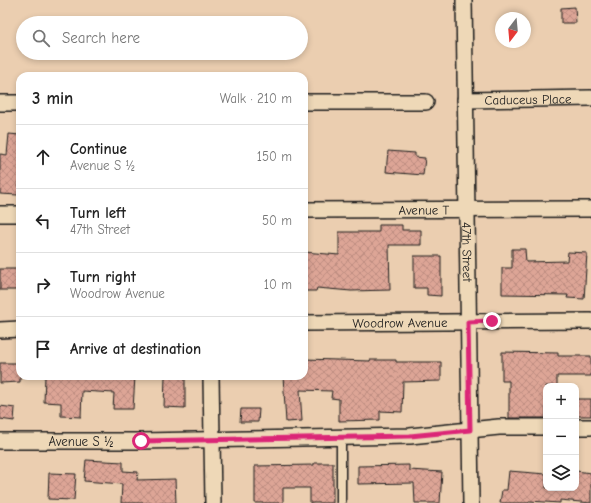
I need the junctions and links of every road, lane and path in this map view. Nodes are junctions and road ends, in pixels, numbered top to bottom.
1 (464, 0) edge
2 (591, 98) edge
3 (465, 100) junction
4 (308, 102) edge
5 (426, 102) dead end
6 (0, 103) edge
7 (16, 103) edge
8 (466, 209) junction
9 (591, 209) edge
10 (308, 210) edge
11 (0, 214) edge
12 (16, 214) edge
13 (591, 321) edge
14 (468, 322) junction
15 (308, 323) edge
16 (16, 329) edge
17 (0, 330) edge
18 (211, 380) edge
19 (543, 427) edge
20 (579, 427) edge
21 (591, 427) edge
22 (470, 430) junction
23 (341, 438) junction
24 (212, 440) junction
25 (0, 441) edge
26 (213, 503) edge
27 (341, 503) edge
28 (471, 503) edge

1 - 3 street, 47th Street
2 - 3 street, Caduceus Place
3 - 8 street, 47th Street
4 - 5 street
6 - 7 street
8 - 9 street, Avenue T
8 - 10 street, Avenue T
8 - 14 street, 47th Street
11 - 12 street
13 - 14 street, Woodrow Avenue
14 - 15 street, Woodrow Avenue
14 - 22 street, 47th Street
16 - 17 street
18 - 24 street
19 - 22 street, Avenue S ½
20 - 21 street
22 - 23 street, Avenue S ½
22 - 28 street, 47th Street
23 - 24 street, Avenue S ½
23 - 27 lane
24 - 25 street, Avenue S ½
24 - 26 street

